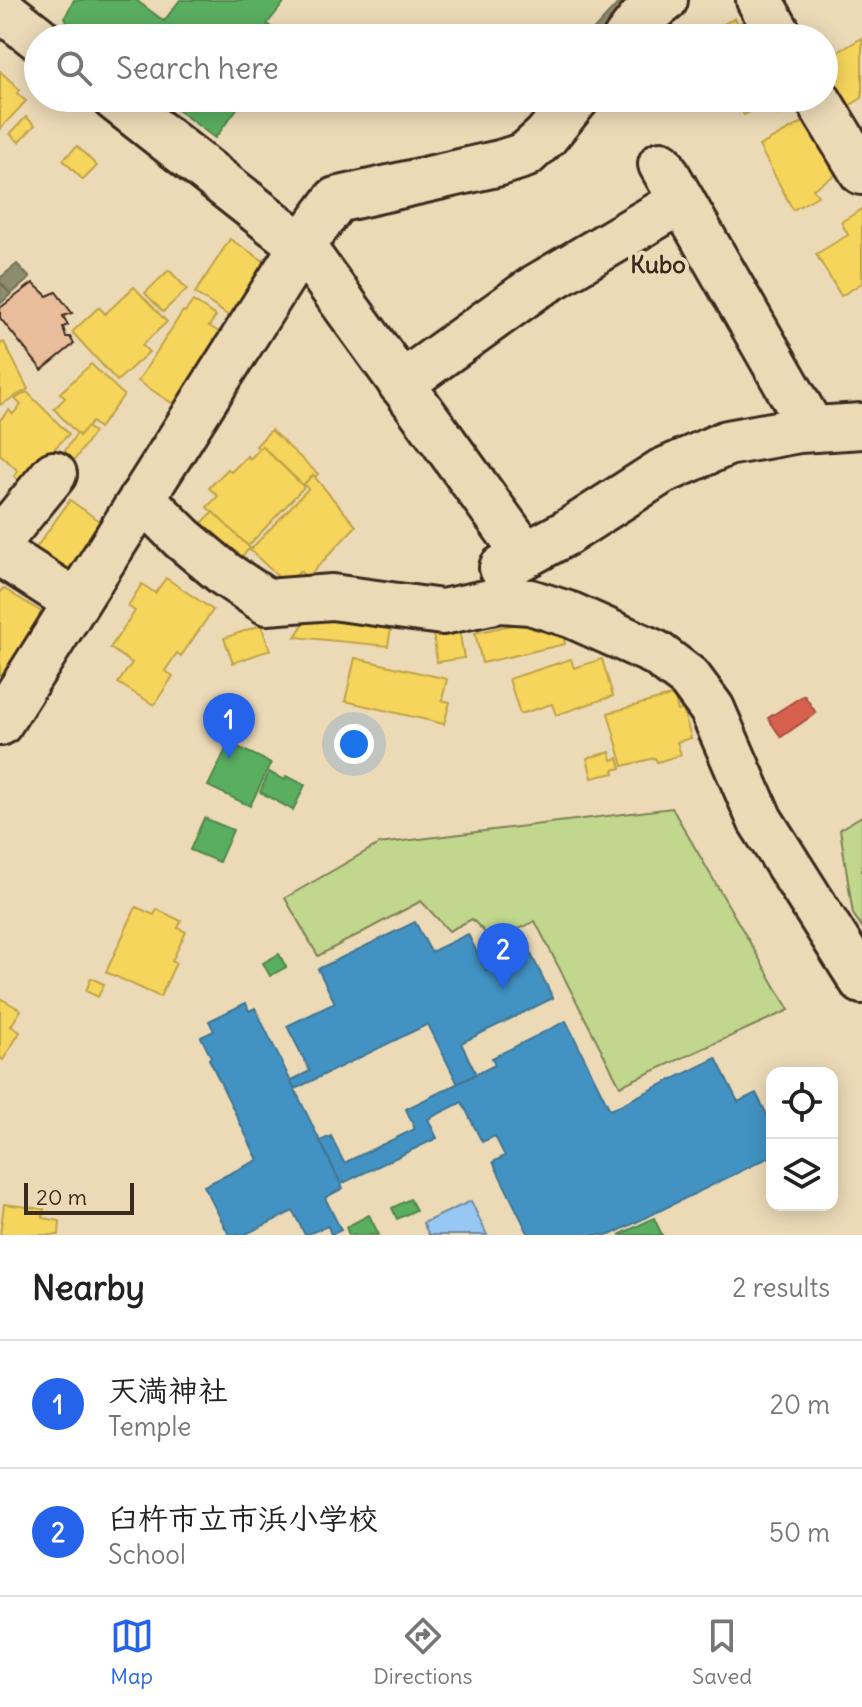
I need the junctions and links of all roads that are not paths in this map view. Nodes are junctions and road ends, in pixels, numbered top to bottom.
1 (665, 0) edge
2 (759, 0) edge
3 (0, 8) edge
4 (637, 24) edge
5 (773, 24) edge
6 (24, 27) edge
7 (132, 112) edge
8 (566, 112) edge
9 (826, 112) edge
10 (661, 164) dead end
11 (862, 172) edge
12 (682, 201) junction
13 (302, 246) junction
14 (401, 384) junction
15 (862, 426) edge
16 (812, 429) junction
17 (54, 474) dead end
18 (142, 498) junction
19 (0, 540) edge
20 (0, 553) edge
21 (525, 554) junction
22 (76, 602) junction
23 (442, 612) junction
24 (4, 707) edge
25 (862, 981) edge

1 - 4 street
2 - 5 street
3 - 6 street
7 - 13 street
8 - 13 street
9 - 11 street
10 - 12 street
12 - 14 street
12 - 16 street
13 - 14 street
13 - 18 street
14 - 21 street
15 - 16 street
16 - 21 street
17 - 19 street
18 - 22 street
18 - 23 street
20 - 22 street
21 - 23 street
22 - 24 street
23 - 25 street

